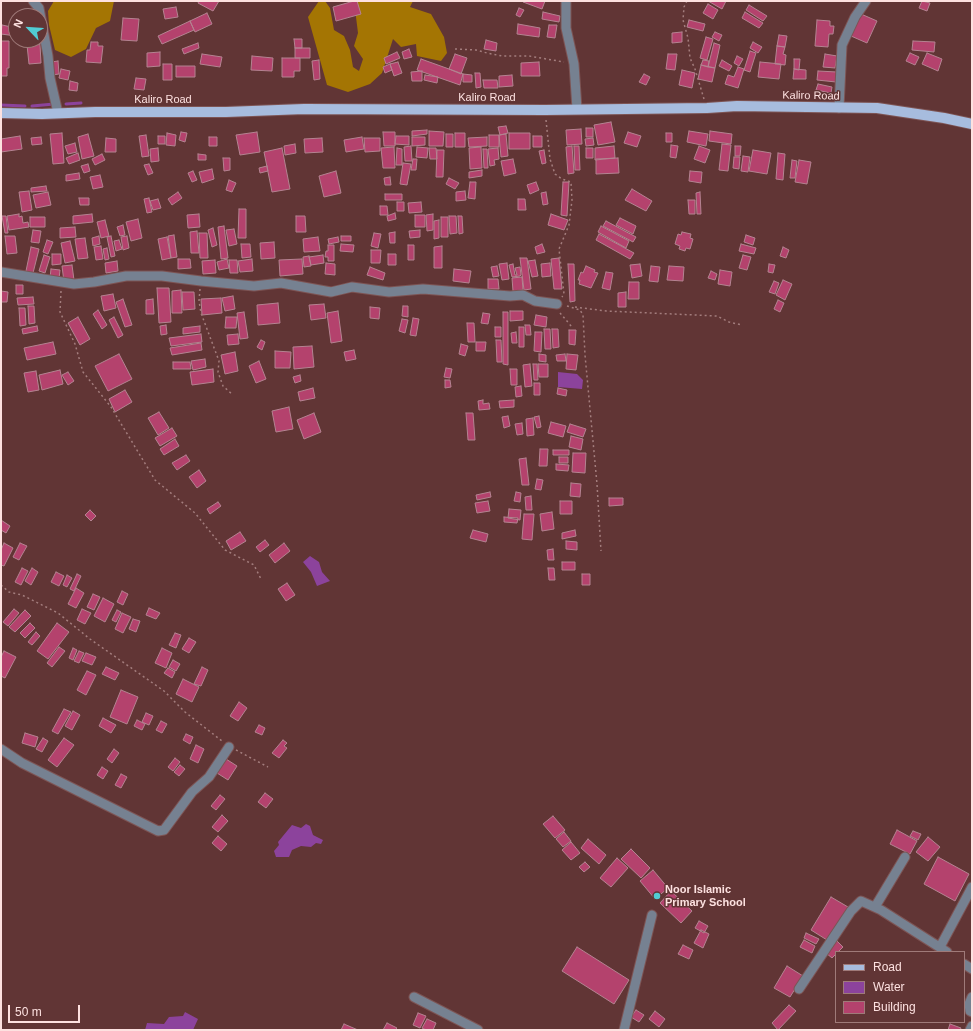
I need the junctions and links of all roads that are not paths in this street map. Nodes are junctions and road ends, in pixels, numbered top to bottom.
1 (33, 1) edge
2 (566, 1) edge
3 (866, 1) edge
4 (839, 108) junction
5 (577, 109) junction
6 (1, 113) edge
7 (58, 113) junction
8 (972, 124) edge
9 (1, 272) edge
10 (557, 304) road end
11 (229, 746) road end
12 (1, 749) edge
13 (906, 857) dead end
14 (972, 886) edge
15 (875, 907) junction
16 (652, 915) dead end
17 (943, 950) edge
18 (799, 989) dead end
19 (414, 997) dead end
20 (972, 997) edge
21 (972, 1012) edge
22 (972, 1026) edge
23 (478, 1030) edge
24 (624, 1030) edge
25 (970, 1030) edge

1 - 7 street
2 - 5 street
3 - 4 street
4 - 5 main road, Kaliro Road
4 - 8 main road, Kaliro Road
5 - 7 main road, Kaliro Road
6 - 7 main road, Kaliro Road
9 - 10 street
11 - 12 street
13 - 15 street
14 - 17 street
15 - 17 street
15 - 18 street
16 - 24 street
19 - 23 street
20 - 21 street
22 - 25 street

